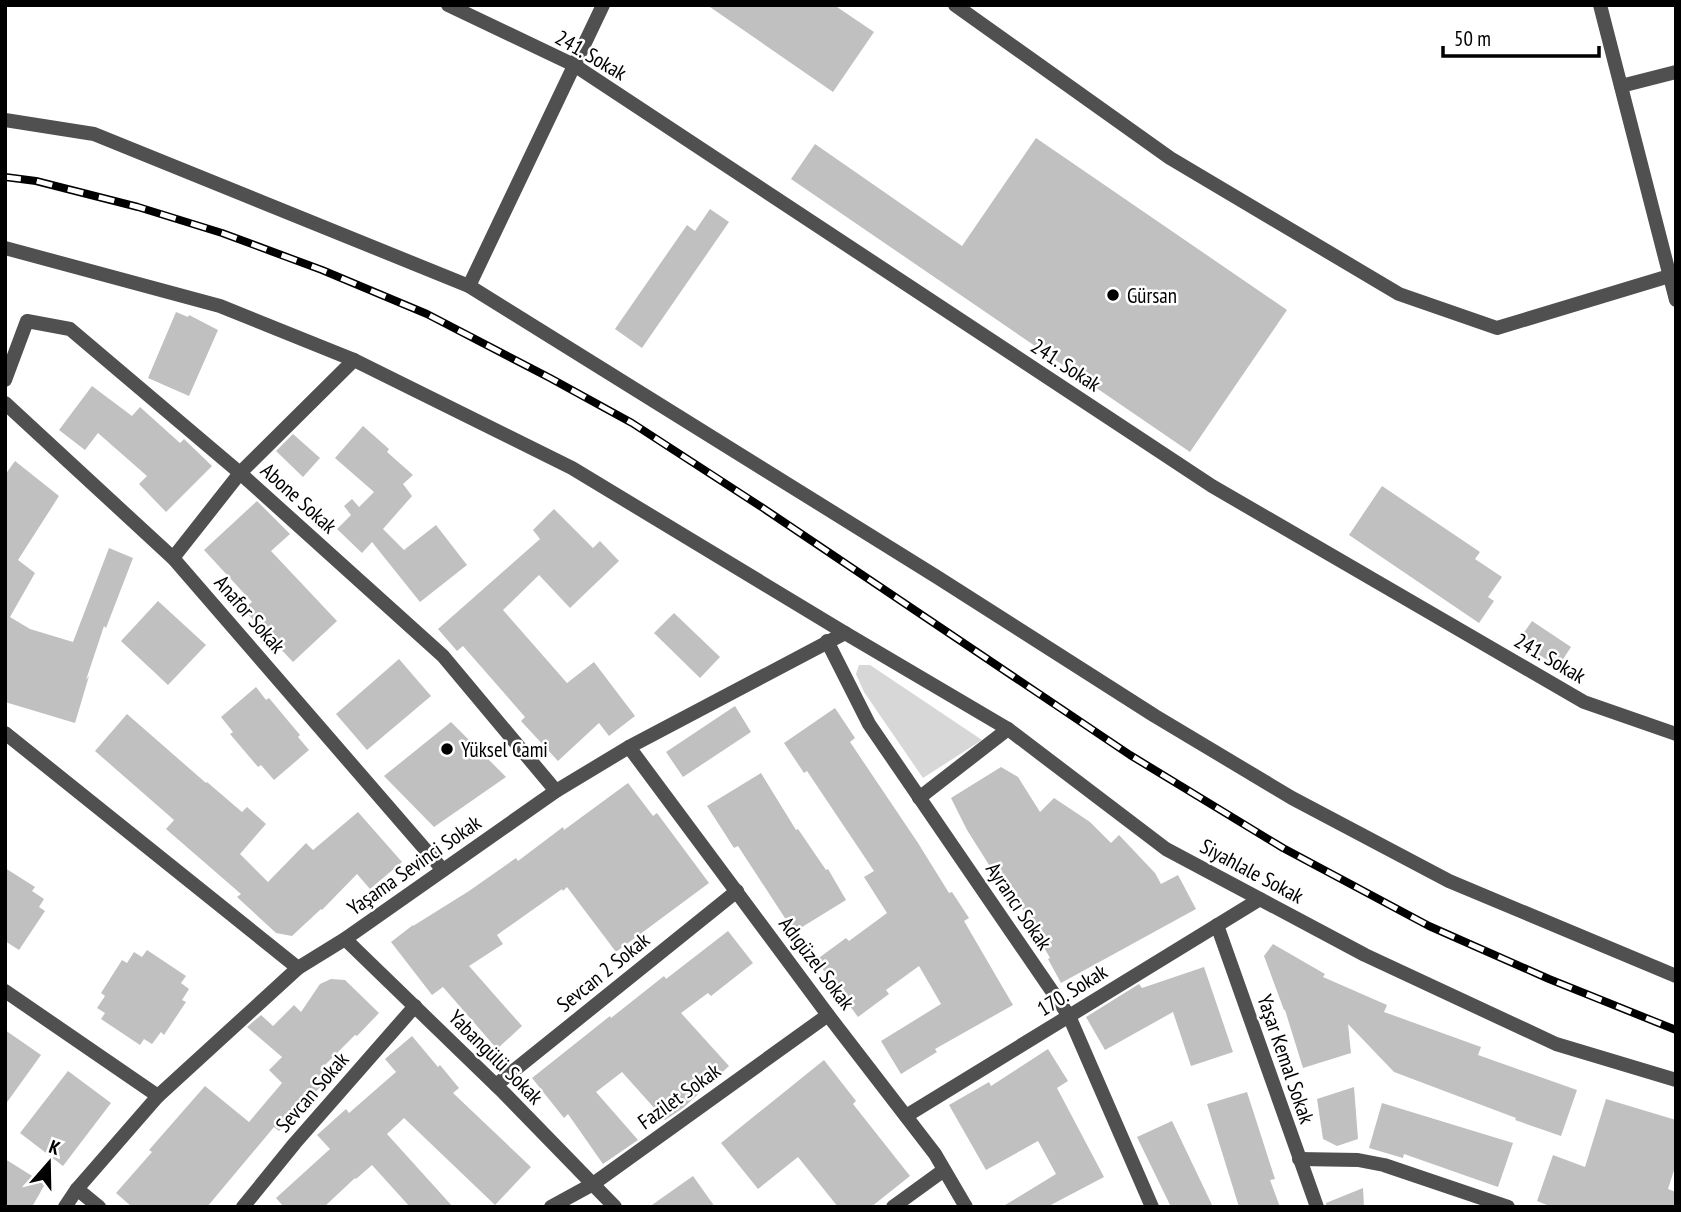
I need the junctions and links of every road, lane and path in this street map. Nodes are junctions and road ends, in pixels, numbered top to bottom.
1 (448, 5) edge
2 (603, 5) edge
3 (956, 5) edge
4 (1600, 5) edge
5 (574, 65) junction
6 (1676, 72) edge
7 (1620, 86) junction
8 (5, 120) edge
9 (5, 248) edge
10 (1672, 275) edge
11 (469, 286) junction
12 (1676, 300) edge
13 (354, 360) junction
14 (5, 380) edge
15 (5, 403) edge
16 (240, 473) junction
17 (173, 558) junction
18 (845, 633) junction
19 (827, 641) junction
20 (1008, 729) junction
21 (5, 733) edge
22 (1676, 734) edge
23 (629, 747) junction
24 (556, 791) junction
25 (919, 797) junction
26 (443, 870) junction
27 (737, 891) junction
28 (1260, 899) junction
29 (1217, 925) junction
30 (345, 939) junction
31 (298, 968) junction
32 (1676, 976) edge
33 (5, 991) edge
34 (415, 1006) junction
35 (828, 1015) junction
36 (1069, 1016) junction
37 (1676, 1080) edge
38 (496, 1085) junction
39 (158, 1096) junction
40 (906, 1116) junction
41 (1299, 1159) junction
42 (944, 1170) junction
43 (593, 1184) junction
44 (77, 1189) junction
45 (65, 1207) edge
46 (99, 1207) edge
47 (243, 1207) edge
48 (551, 1207) edge
49 (615, 1207) edge
50 (893, 1207) edge
51 (966, 1207) edge
52 (1152, 1207) edge
53 (1317, 1207) edge
54 (1508, 1207) edge

1 - 5 street, 241. Sokak
2 - 5 street
3 - 10 street
4 - 7 street
5 - 11 street
5 - 22 street, 241. Sokak
6 - 7 street
7 - 10 street
8 - 11 street
9 - 13 street, Siyahlale Sokak
10 - 12 street
11 - 32 street
13 - 16 street
13 - 18 street, Siyahlale Sokak
14 - 16 street, Abone Sokak
15 - 17 street, Anafor Sokak
16 - 17 street
16 - 24 street, Abone Sokak
17 - 26 street, Anafor Sokak
18 - 19 street, Yaşama Sevinci Sokak
18 - 20 street, Siyahlale Sokak
19 - 23 street, Yaşama Sevinci Sokak
19 - 25 street, Ayrancı Sokak
20 - 25 street
20 - 28 street, Siyahlale Sokak
21 - 31 street
23 - 24 street, Yaşama Sevinci Sokak
23 - 27 street, Adıgüzel Sokak
24 - 26 street, Yaşama Sevinci Sokak
25 - 36 street, Ayrancı Sokak
26 - 30 street, Yaşama Sevinci Sokak
27 - 35 street, Adıgüzel Sokak
27 - 38 street, Sevcan 2 Sokak
28 - 29 street, 170. Sokak
28 - 37 street, Siyahlale Sokak
29 - 36 street, 170. Sokak
29 - 41 street, Yaşar Kemal Sokak
30 - 31 street, Yaşama Sevinci Sokak
30 - 34 street, Yabangülü Sokak
31 - 39 street, Yaşama Sevinci Sokak
33 - 39 street
34 - 38 street, Yabangülü Sokak
34 - 47 street, Sevcan Sokak
35 - 40 street, Adıgüzel Sokak
35 - 43 street, Fazilet Sokak
36 - 40 street, 170. Sokak
36 - 52 street, Ayrancı Sokak
38 - 43 street, Yabangülü Sokak
39 - 44 street, Yaşama Sevinci Sokak
40 - 42 street, Adıgüzel Sokak
41 - 53 street, Yaşar Kemal Sokak
41 - 54 street
42 - 50 street
42 - 51 street, Adıgüzel Sokak
43 - 48 street, Fazilet Sokak
43 - 49 street, Yabangülü Sokak
44 - 45 street, Yaşama Sevinci Sokak
44 - 46 street

